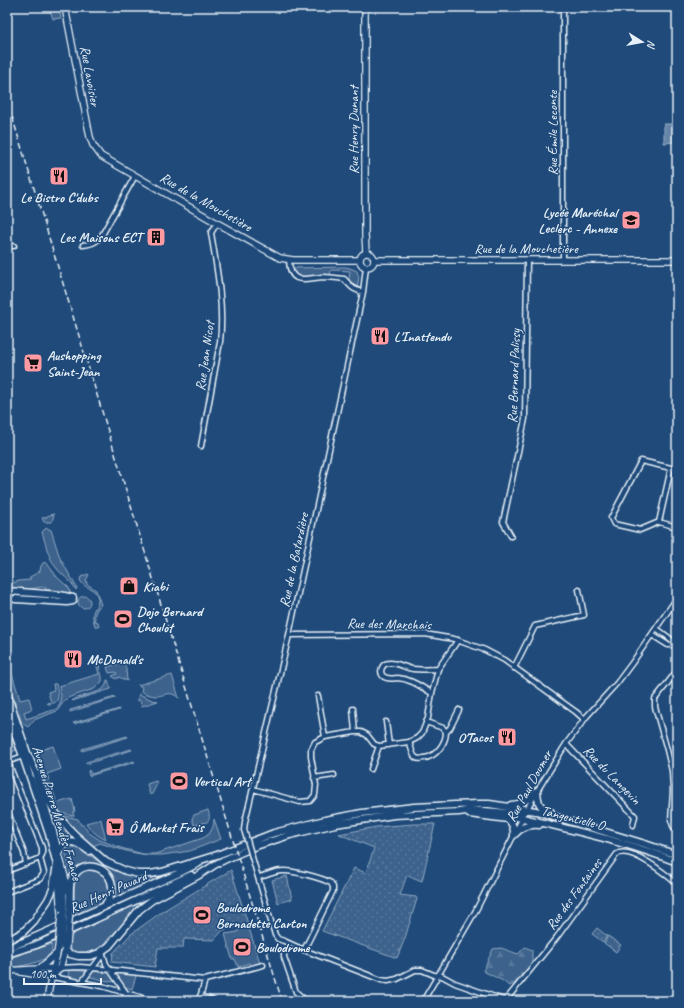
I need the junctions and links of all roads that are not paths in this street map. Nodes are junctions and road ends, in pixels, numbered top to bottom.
1 (65, 7) edge
2 (366, 7) edge
3 (563, 7) edge
4 (95, 148) joint
5 (136, 176) junction
6 (217, 223) junction
7 (83, 245) dead end
8 (7, 246) edge
9 (14, 246) dead end
10 (366, 252) junction
11 (289, 260) junction
12 (360, 260) junction
13 (374, 260) junction
14 (526, 260) junction
15 (563, 260) junction
16 (677, 260) edge
17 (366, 267) junction
18 (363, 292) junction
19 (201, 446) dead end
20 (659, 522) junction
21 (677, 527) edge
22 (511, 536) dead end
23 (579, 590) dead end
24 (7, 591) edge
25 (7, 594) edge
26 (65, 597) junction
27 (677, 598) edge
28 (15, 599) tunnel mouth
29 (656, 628) junction
30 (289, 635) junction
31 (652, 635) junction
32 (458, 640) junction
33 (675, 646) edge
34 (514, 668) junction
35 (438, 669) junction
36 (677, 671) edge
37 (432, 693) junction
38 (7, 694) edge
39 (318, 696) dead end
40 (7, 708) edge
41 (353, 709) dead end
42 (459, 710) dead end
43 (7, 713) edge
44 (584, 719) junction
45 (386, 722) dead end
46 (426, 722) junction
47 (12, 726) junction
48 (355, 732) junction
49 (446, 732) junction
50 (325, 736) junction
51 (409, 742) junction
52 (566, 744) junction
53 (389, 745) junction
54 (379, 746) junction
55 (25, 754) junction
56 (8, 762) edge
57 (371, 769) dead end
58 (334, 775) dead end
59 (314, 778) junction
60 (253, 789) junction
61 (537, 791) junction
62 (489, 804) junction
63 (527, 809) junction
64 (7, 810) edge
65 (459, 812) junction
66 (523, 818) junction
67 (572, 822) junction
68 (552, 825) junction
69 (633, 825) dead end
70 (594, 828) junction
71 (677, 830) edge
72 (514, 835) junction
73 (59, 851) junction
74 (217, 855) junction
75 (677, 855) edge
76 (40, 858) junction
77 (106, 862) junction
78 (677, 862) edge
79 (26, 864) junction
80 (216, 864) junction
81 (57, 866) junction
82 (7, 871) edge
83 (258, 877) junction
84 (677, 884) edge
85 (7, 892) edge
86 (103, 907) junction
87 (65, 911) junction
88 (7, 942) edge
89 (109, 946) junction
90 (7, 948) edge
91 (62, 948) junction
92 (304, 950) junction
93 (284, 951) dead end
94 (7, 954) edge
95 (103, 954) junction
96 (263, 965) dead end
97 (57, 968) junction
98 (93, 968) junction
99 (39, 969) junction
100 (110, 970) junction
101 (8, 971) edge
102 (438, 976) junction
103 (55, 978) junction
104 (205, 980) junction
105 (82, 982) junction
106 (126, 993) junction
107 (200, 999) edge
108 (47, 1001) edge
109 (125, 1001) edge
110 (151, 1001) edge
111 (215, 1001) edge
112 (306, 1001) edge
113 (423, 1001) edge
114 (506, 1001) edge

1 - 4 street, Rue Lavoisier
2 - 10 street, Rue Henry Dunant
3 - 15 street, Rue Émile Leconte
4 - 5 street, Rue de la Mouchetière
5 - 6 street, Rue de la Mouchetière
5 - 7 street
6 - 11 street, Rue de la Mouchetière
6 - 19 street, Rue Jean Nicot
8 - 9 street
10 - 12 street
10 - 13 street
11 - 12 street, Rue de la Mouchetière
11 - 18 street
12 - 17 street
13 - 14 street, Rue de la Mouchetière
13 - 17 street
14 - 15 street, Rue de la Mouchetière
14 - 22 street, Rue Bernard Palissy
15 - 16 street, Rue de la Mouchetière
17 - 18 street, Rue de la Batardière
18 - 30 street, Rue de la Batardière
20 - 20 street
20 - 21 street
23 - 34 street
24 - 26 main road
25 - 26 main road
26 - 28 main road
27 - 29 street, Rue Paul Doumer
29 - 31 street, Rue Paul Doumer
29 - 33 street
30 - 32 street, Rue des Marchais
30 - 60 street, Rue de la Batardière
31 - 33 street
31 - 44 street, Rue Paul Doumer
32 - 34 street, Rue des Marchais
32 - 35 street
34 - 44 street, Rue des Marchais
35 - 37 street
35 - 37 street
36 - 71 street
37 - 46 street
38 - 55 main road, Avenue Pierre Mendès France
39 - 50 street
40 - 47 main road
41 - 48 street
42 - 49 street
43 - 47 main road, Avenue Pierre Mendès France
44 - 52 street, Rue Paul Doumer
45 - 53 street
46 - 49 street
46 - 51 street
47 - 55 main road, Avenue Pierre Mendès France
48 - 50 street
48 - 54 street
49 - 51 street
50 - 59 street
51 - 53 street
52 - 61 street, Rue Paul Doumer
52 - 69 street, Rue du Langevin
53 - 54 street
54 - 57 street
55 - 56 street
55 - 73 street, Avenue Pierre Mendès France
55 - 77 main road
55 - 81 main road, Avenue Pierre Mendès France
56 - 76 street
58 - 59 street
59 - 60 street
60 - 83 street, Rue de la Batardière, bridge
61 - 62 main road
61 - 63 street, Rue Paul Doumer
61 - 70 main road
62 - 63 main road, Tangentielle O
62 - 74 main road
63 - 65 main road
63 - 66 street, Rue Paul Doumer
63 - 67 main road, Tangentielle O
64 - 79 street
65 - 66 main road, Tangentielle O
65 - 72 main road
65 - 80 main road
66 - 67 main road
66 - 68 main road, Tangentielle O
66 - 72 street, Rue Paul Doumer
67 - 70 main road, Tangentielle O
68 - 72 main road
68 - 78 main road, Tangentielle O
70 - 75 main road, Tangentielle O
72 - 102 street, Rue Paul Doumer
73 - 77 main road
73 - 81 main road
73 - 87 street, Avenue Pierre Mendès France
74 - 77 main road
74 - 86 main road, Rue Henri Pavard
76 - 79 street
76 - 85 street
79 - 82 street
80 - 89 main road
80 - 94 main road, Rue Henri Pavard
81 - 87 main road, Avenue Pierre Mendès France
81 - 88 main road
83 - 92 street, Rue de la Batardière
83 - 92 street
84 - 114 street, Rue des Fontaines
86 - 87 main road
86 - 90 main road, Rue Henri Pavard
87 - 91 main road, bridge
89 - 91 main road
89 - 95 street
91 - 97 street
91 - 97 street
91 - 99 street
92 - 102 street
93 - 112 street
95 - 98 street
95 - 100 street
96 - 104 street
97 - 98 street
97 - 99 street
97 - 103 street
98 - 100 street
98 - 105 street
99 - 101 street
100 - 104 street
100 - 106 street
101 - 103 street
102 - 113 street, Rue Paul Doumer
102 - 114 street
103 - 105 street
103 - 108 street
104 - 107 street
105 - 106 street
106 - 109 street
106 - 110 street
107 - 111 street

